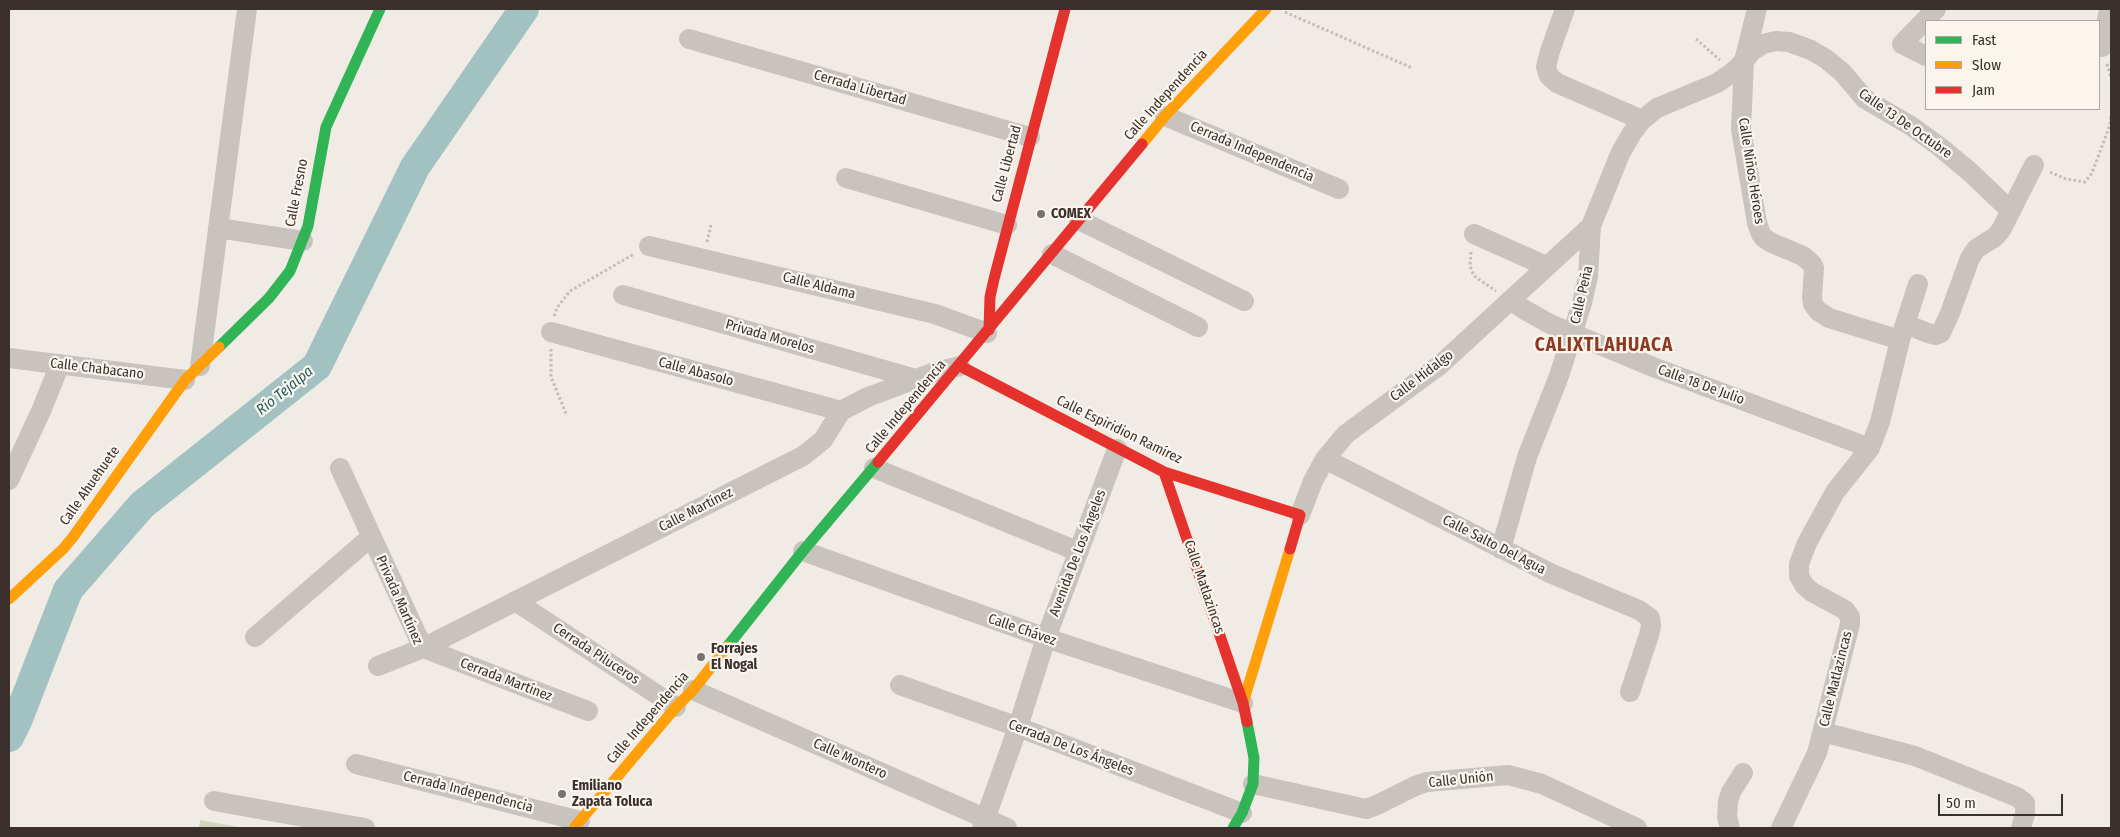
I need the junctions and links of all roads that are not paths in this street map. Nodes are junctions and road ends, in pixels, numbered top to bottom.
1 (247, 9) edge
2 (380, 9) edge
3 (1065, 9) edge
4 (1266, 9) edge
5 (1565, 9) edge
6 (1757, 9) edge
7 (1936, 9) edge
8 (2109, 9) edge
9 (1925, 20) edge
10 (1925, 20) edge
11 (689, 39) dead end
12 (2102, 46) dead end
13 (1925, 56) edge
14 (1738, 67) junction
15 (1165, 116) junction
16 (1642, 120) junction
17 (1030, 137) junction
18 (2034, 165) road end
19 (846, 178) dead end
20 (1339, 188) dead end
21 (2011, 211) junction
22 (1079, 220) junction
23 (1007, 225) junction
24 (1591, 226) junction
25 (218, 228) junction
26 (1474, 234) road end
27 (303, 241) junction
28 (649, 246) road end
29 (1052, 254) junction
30 (1546, 266) junction
31 (1918, 284) dead end
32 (623, 295) dead end
33 (1510, 300) junction
34 (1244, 301) dead end
35 (1198, 327) dead end
36 (551, 332) road end
37 (988, 332) junction
38 (1902, 332) junction
39 (1573, 334) junction
40 (9, 358) edge
41 (60, 364) junction
42 (200, 366) junction
43 (960, 366) junction
44 (916, 379) junction
45 (185, 380) junction
46 (842, 412) junction
47 (1870, 448) junction
48 (1118, 449) junction
49 (1325, 459) junction
50 (340, 468) dead end
51 (874, 468) junction
52 (1164, 472) junction
53 (9, 480) edge
54 (1300, 515) junction
55 (370, 537) junction
56 (1501, 549) junction
57 (803, 551) junction
58 (1077, 551) junction
59 (9, 599) edge
60 (516, 601) junction
61 (255, 637) dead end
62 (1046, 638) junction
63 (423, 648) junction
64 (378, 666) dead end
65 (900, 685) dead end
66 (693, 690) junction
67 (1630, 692) dead end
68 (1243, 703) junction
69 (676, 707) junction
70 (588, 712) dead end
71 (1018, 727) junction
72 (1823, 732) junction
73 (356, 764) dead end
74 (1743, 773) dead end
75 (1253, 784) junction
76 (214, 801) dead end
77 (1238, 820) edge
78 (577, 824) edge
79 (984, 824) edge
80 (364, 828) edge
81 (1007, 828) edge
82 (1637, 828) edge
83 (1730, 828) edge
84 (1780, 828) edge
85 (2021, 828) edge

1 - 25 street
2 - 27 main road, Calle Fresno
3 - 17 main road, Calle Libertad
4 - 15 main road, Calle Independencia
5 - 16 street
6 - 14 street
7 - 9 street
8 - 12 street
10 - 13 street
11 - 17 street, Cerrada Libertad
14 - 16 street, Calle Hidalgo
14 - 21 street, Calle 13 De Octubre
14 - 38 street, Calle Niños Héroes
15 - 20 street, Cerrada Independencia
15 - 22 main road, Calle Independencia
16 - 24 street, Calle Hidalgo
17 - 23 main road, Calle Libertad
18 - 21 street
19 - 23 street
21 - 38 street
22 - 29 main road, Calle Independencia
22 - 34 street
23 - 37 main road, Calle Libertad
24 - 30 street, Calle Hidalgo
24 - 39 street, Calle Peña
25 - 27 street
25 - 42 street
26 - 30 street
27 - 42 main road, Calle Fresno
28 - 37 street, Calle Aldama
29 - 35 street
29 - 37 main road, Calle Independencia
30 - 33 street, Calle Hidalgo
31 - 38 street
32 - 44 street, Privada Morelos
33 - 39 street, Calle 18 De Julio
33 - 49 street, Calle Hidalgo
36 - 46 street, Calle Abasolo
37 - 43 main road, Calle Independencia
38 - 47 street
39 - 47 street, Calle 18 De Julio
39 - 56 street, Calle Peña
40 - 41 street, Calle Chabacano
41 - 45 street, Calle Chabacano
41 - 53 street
42 - 45 main road, Calle Fresno
43 - 44 street, Calle Martínez
43 - 48 main road, Calle Espiridion Ramírez
43 - 51 main road, Calle Independencia
44 - 46 street, Calle Martínez
45 - 59 main road, Calle Ahuehuete
46 - 60 street, Calle Martínez
47 - 72 street, Calle Matlazincas
48 - 52 main road, Calle Espiridion Ramírez
48 - 58 street, Avenida De Los Ángeles
49 - 54 street, Calle Hidalgo
49 - 56 street, Calle Salto Del Agua
50 - 55 street, Privada Martínez
51 - 57 main road, Calle Independencia
51 - 58 street
52 - 54 main road, Calle Espiridion Ramírez
52 - 68 main road, Calle Matlazincas
54 - 68 main road, Calle Hidalgo
55 - 61 street, Privada Martínez
55 - 63 street, Privada Martínez
56 - 67 street, Calle Salto Del Agua
57 - 62 street, Calle Chávez
57 - 66 main road, Calle Independencia
58 - 62 street, Avenida De Los Ángeles
60 - 63 street, Calle Martínez
60 - 69 street, Cerrada Piluceros
62 - 68 street, Calle Chávez
62 - 71 street, Avenida De Los Ángeles
63 - 64 street, Privada Martínez
63 - 70 street, Cerrada Martínez
65 - 71 street, Cerrada De Los Ángeles
66 - 69 main road, Calle Independencia
66 - 79 street, Calle Montero
68 - 75 main road, Calle Hidalgo
69 - 78 main road, Calle Independencia
71 - 77 street, Cerrada De Los Ángeles
71 - 79 street, Avenida De Los Ángeles
72 - 84 street, Calle Matlazincas
72 - 85 street
73 - 78 street, Cerrada Independencia
74 - 83 street
75 - 77 main road, Calle Hidalgo
75 - 82 street, Calle Unión
76 - 80 street
79 - 81 street, Calle Montero

